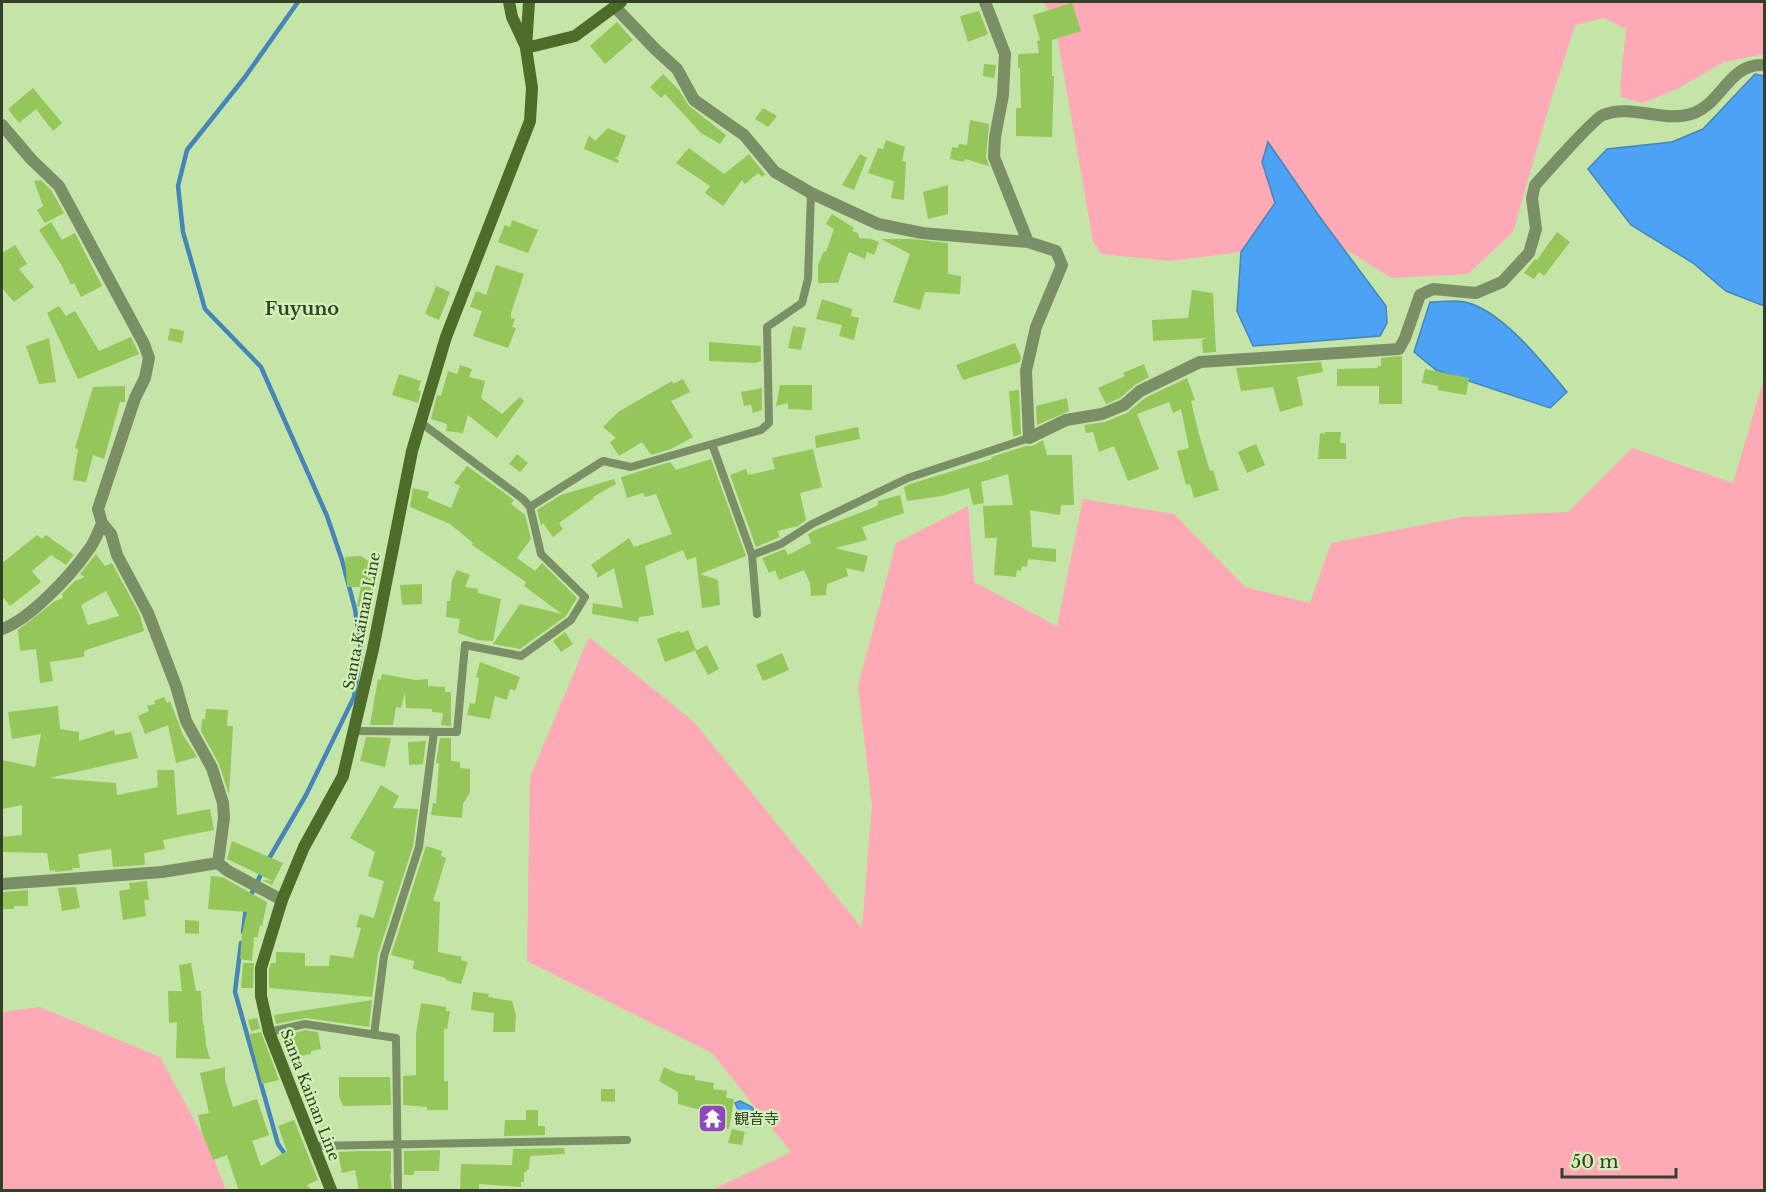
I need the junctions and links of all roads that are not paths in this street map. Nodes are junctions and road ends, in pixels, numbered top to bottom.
1 (509, 2) edge
2 (529, 2) edge
3 (985, 2) edge
4 (618, 4) edge
5 (526, 48) junction
6 (1764, 65) edge
7 (2, 125) edge
8 (811, 194) junction
9 (1028, 242) junction
10 (420, 422) junction
11 (1029, 438) junction
12 (712, 444) junction
13 (530, 507) junction
14 (102, 523) junction
15 (752, 555) junction
16 (757, 614) dead end
17 (2, 629) edge
18 (355, 731) junction
19 (434, 732) junction
20 (218, 863) junction
21 (2, 884) edge
22 (282, 900) junction
23 (268, 1032) junction
24 (374, 1035) junction
25 (627, 1140) dead end
26 (398, 1144) junction
27 (314, 1146) junction
28 (331, 1191) edge
29 (398, 1191) edge

1 - 5 main road, Santa Kainan Line
2 - 5 main road, Santa Kainan Line
3 - 9 street
4 - 5 main road
4 - 8 street
5 - 10 main road, Santa Kainan Line
6 - 11 street
7 - 14 street
8 - 9 street
8 - 12 lane
9 - 11 street
10 - 13 lane
10 - 18 main road, Santa Kainan Line
11 - 15 lane
12 - 13 lane
12 - 15 lane
13 - 19 lane
14 - 17 street
14 - 20 street
15 - 16 lane
18 - 19 lane
18 - 22 main road, Santa Kainan Line
19 - 24 lane
20 - 21 street
20 - 22 street
22 - 23 main road, Santa Kainan Line
23 - 24 lane
23 - 27 main road, Santa Kainan Line
24 - 26 lane
25 - 26 lane
26 - 27 lane
26 - 29 lane
27 - 28 main road, Santa Kainan Line

